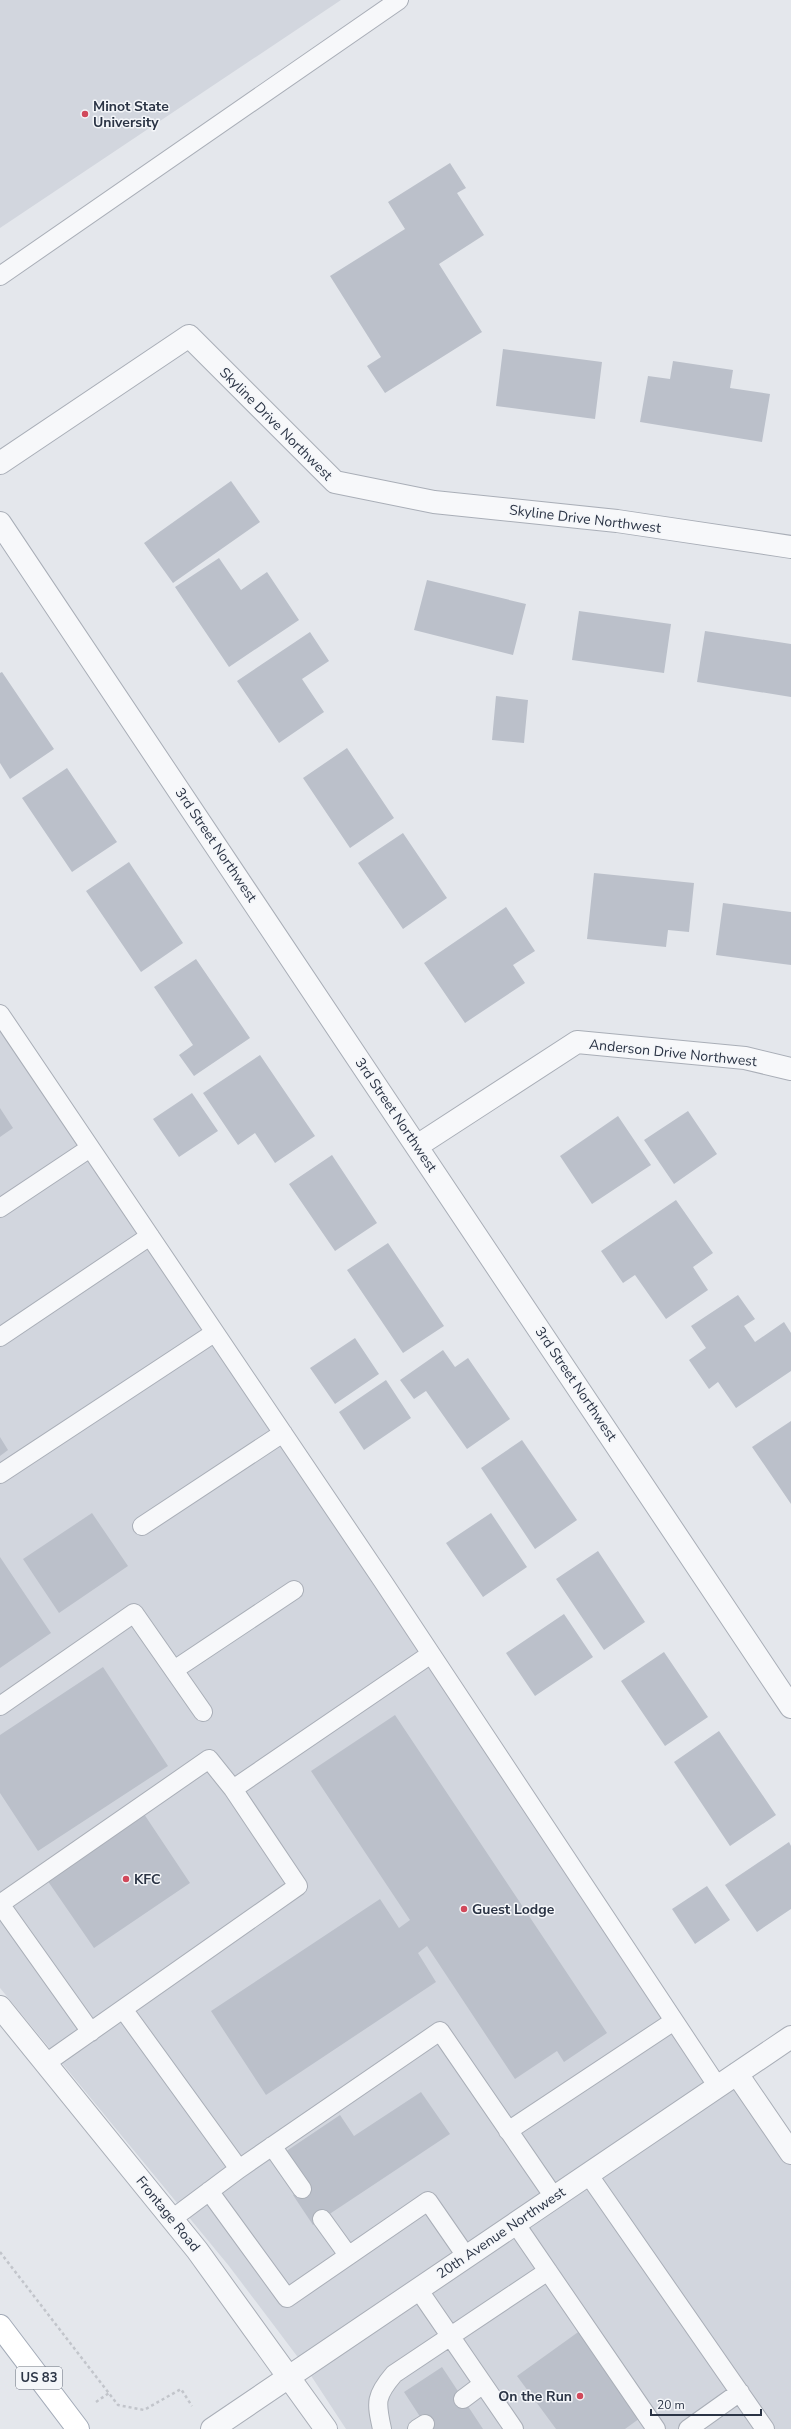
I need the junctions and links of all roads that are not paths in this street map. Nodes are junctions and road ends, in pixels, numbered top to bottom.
1 (398, 0) edge
2 (0, 276) edge
3 (0, 463) edge
4 (0, 523) edge
5 (791, 547) edge
6 (0, 1014) edge
7 (791, 1070) edge
8 (417, 1146) junction
9 (90, 1148) junction
10 (0, 1208) edge
11 (150, 1236) junction
12 (214, 1333) junction
13 (0, 1337) edge
14 (283, 1434) junction
15 (0, 1474) edge
16 (142, 1526) dead end
17 (294, 1590) dead end
18 (431, 1654) junction
19 (174, 1670) junction
20 (0, 1706) edge
21 (791, 1707) edge
22 (203, 1712) dead end
23 (233, 1789) junction
24 (0, 1904) edge
25 (0, 2007) edge
26 (123, 2009) junction
27 (674, 2021) junction
28 (91, 2032) junction
29 (791, 2037) edge
30 (46, 2063) junction
31 (737, 2074) junction
32 (718, 2086) junction
33 (508, 2131) junction
34 (272, 2146) junction
35 (791, 2152) edge
36 (239, 2169) junction
37 (588, 2174) junction
38 (302, 2189) dead end
39 (210, 2191) junction
40 (554, 2197) junction
41 (172, 2219) junction
42 (322, 2219) dead end
43 (516, 2223) junction
44 (348, 2255) junction
45 (466, 2256) junction
46 (548, 2271) junction
47 (418, 2289) junction
48 (0, 2326) edge
49 (450, 2336) junction
50 (288, 2377) junction
51 (483, 2384) junction
52 (740, 2392) junction
53 (463, 2399) dead end
54 (506, 2426) edge
55 (78, 2429) edge
56 (212, 2429) edge
57 (326, 2429) edge
58 (382, 2429) edge
59 (656, 2429) edge
60 (688, 2429) edge
61 (765, 2429) edge

1 - 2 lane
3 - 5 street, Skyline Drive Northwest
4 - 8 street, 3rd Street Northwest
6 - 9 lane
7 - 8 street, Anderson Drive Northwest
8 - 21 street, 3rd Street Northwest
9 - 10 lane
9 - 11 lane
11 - 12 lane
11 - 13 lane
12 - 14 lane
12 - 15 lane
14 - 16 lane
14 - 18 lane
17 - 19 lane
18 - 23 lane
18 - 27 lane
19 - 20 lane
19 - 22 lane
23 - 24 lane
23 - 26 lane
24 - 28 lane
25 - 30 street, Frontage Road
26 - 28 lane
26 - 36 lane
27 - 32 lane
27 - 33 lane
28 - 30 lane
29 - 31 street, 20th Avenue Northwest
30 - 41 street, Frontage Road
31 - 32 street, 20th Avenue Northwest
31 - 35 street
32 - 37 street, 20th Avenue Northwest
33 - 34 lane
33 - 40 lane
34 - 36 lane
34 - 38 lane
36 - 39 lane
37 - 40 street, 20th Avenue Northwest
37 - 52 lane
39 - 41 lane
39 - 44 lane
40 - 43 street, 20th Avenue Northwest
41 - 50 street, Frontage Road
42 - 44 lane
43 - 45 street, 20th Avenue Northwest
43 - 46 lane
44 - 45 lane
45 - 47 street, 20th Avenue Northwest
46 - 49 lane
46 - 59 lane
47 - 49 lane
47 - 50 street, 20th Avenue Northwest
48 - 55 main road, US 83
49 - 51 lane
49 - 58 lane
50 - 56 street, 20th Avenue Northwest
50 - 57 street, Frontage Road
51 - 53 lane
51 - 54 lane
52 - 60 lane
52 - 61 lane

